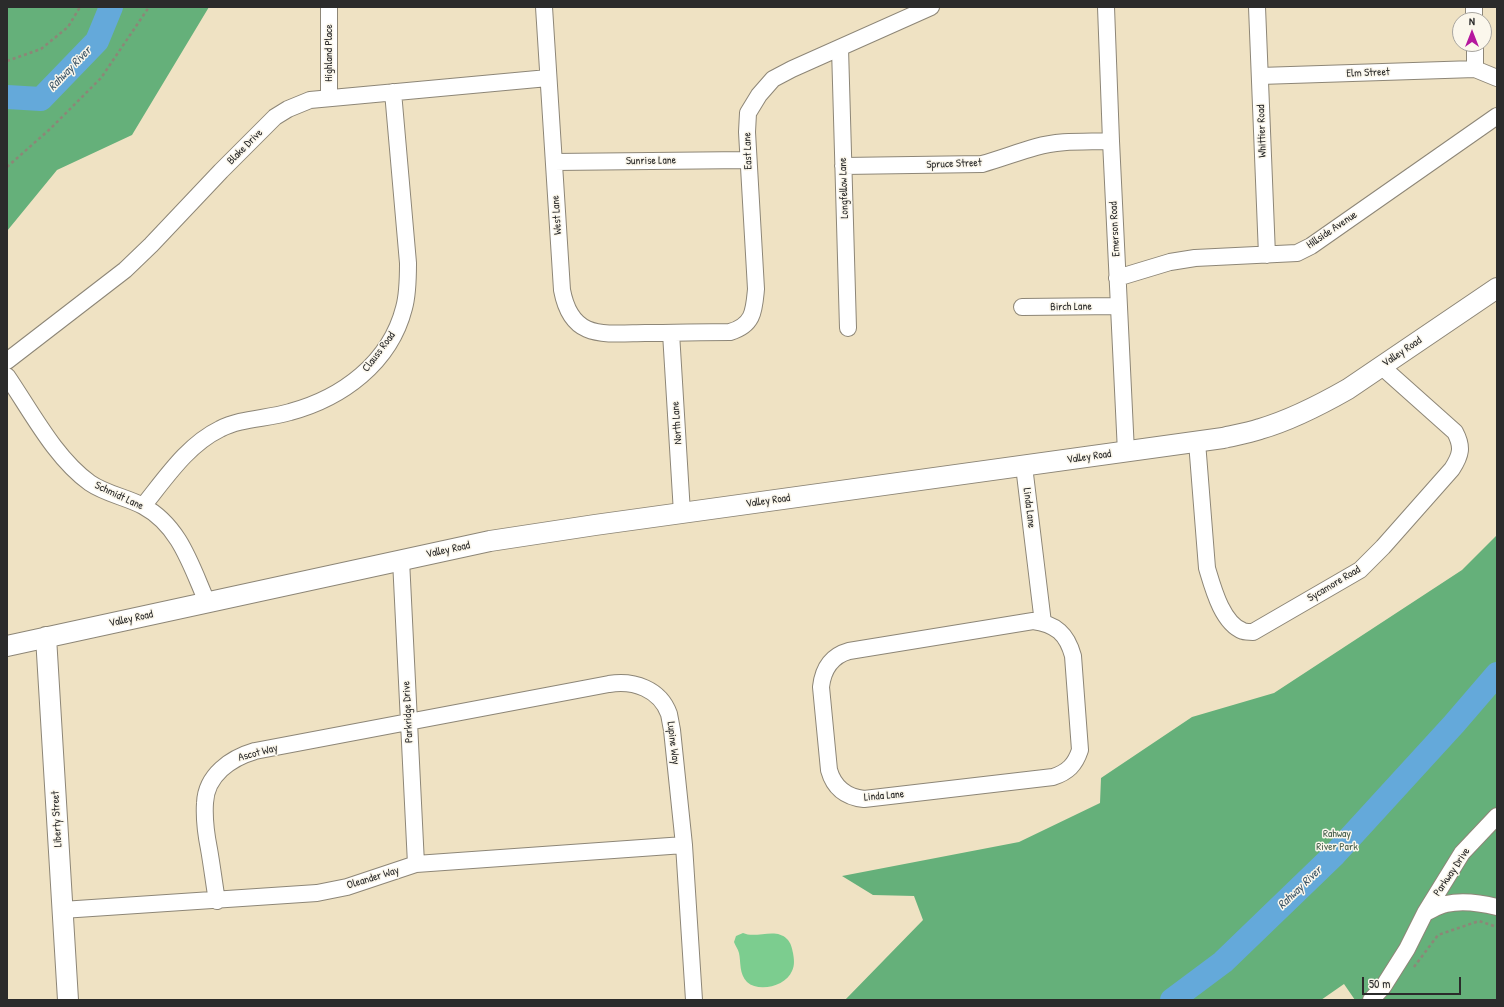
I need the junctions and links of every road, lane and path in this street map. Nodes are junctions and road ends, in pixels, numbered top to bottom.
1 (80, 7) edge
2 (149, 7) edge
3 (329, 7) edge
4 (544, 7) edge
5 (931, 7) edge
6 (1106, 7) edge
7 (1257, 7) edge
8 (840, 48) junction
9 (1475, 52) edge
10 (7, 62) edge
11 (1476, 69) junction
12 (1260, 76) junction
13 (548, 78) junction
14 (1497, 78) edge
15 (393, 92) junction
16 (329, 98) junction
17 (1497, 116) edge
18 (1111, 141) junction
19 (748, 160) junction
20 (554, 162) junction
21 (7, 166) edge
22 (843, 166) junction
23 (1267, 255) junction
24 (1118, 278) junction
25 (1497, 288) edge
26 (1119, 306) junction
27 (1022, 307) dead end
28 (848, 328) dead end
29 (671, 333) junction
30 (7, 361) edge
31 (1381, 366) junction
32 (7, 376) edge
33 (1197, 442) junction
34 (1126, 452) junction
35 (1024, 466) junction
36 (143, 506) junction
37 (682, 513) junction
38 (401, 560) junction
39 (206, 602) junction
40 (1044, 623) junction
41 (46, 637) junction
42 (7, 646) edge
43 (409, 722) junction
44 (1497, 816) edge
45 (684, 846) junction
46 (416, 864) junction
47 (217, 901) junction
48 (1497, 907) edge
49 (62, 910) junction
50 (1425, 913) junction
51 (1497, 927) edge
52 (1411, 971) dead end
53 (68, 1000) edge
54 (694, 1000) edge
55 (1371, 1000) edge

1 - 10 path
2 - 21 path
3 - 16 street, Highland Place
4 - 13 street, West Lane
5 - 8 street, East Lane
6 - 18 street, Emerson Road
7 - 12 street, Whittier Road
8 - 19 street, East Lane
8 - 22 street, Longfellow Lane
9 - 11 street
11 - 12 street, Elm Street
11 - 14 street
12 - 23 street, Whittier Road
13 - 15 street, Blake Drive
13 - 20 street, West Lane
15 - 16 street, Blake Drive
15 - 36 street, Clauss Road
16 - 30 street, Blake Drive
17 - 23 street, Hillside Avenue
18 - 22 street, Spruce Street
18 - 24 street, Emerson Road
19 - 20 street, Sunrise Lane
19 - 29 street, East Lane
20 - 29 street, West Lane
22 - 28 street, Longfellow Lane
23 - 24 street, Hillside Avenue
24 - 26 street, Emerson Road
25 - 31 street, Valley Road
26 - 27 street, Birch Lane
26 - 34 street, Emerson Road
29 - 37 street, North Lane
31 - 33 street, Valley Road
31 - 33 street, Sycamore Road
32 - 36 street, Schmidt Lane
33 - 34 street, Valley Road
34 - 35 street, Valley Road
35 - 37 street, Valley Road
35 - 40 street, Linda Lane
36 - 39 street, Schmidt Lane
37 - 38 street, Valley Road
38 - 39 street, Valley Road
38 - 43 street, Parkridge Drive
39 - 41 street, Valley Road
40 - 40 street, Linda Lane
41 - 42 street, Valley Road
41 - 49 street, Liberty Street
43 - 45 street, Lupine Way
43 - 46 street, Parkridge Drive
43 - 47 street, Ascot Way
44 - 50 street, Parkway Drive
45 - 46 street, Oleander Way
45 - 54 street, Lupine Way
46 - 47 street, Oleander Way
47 - 49 street, Oleander Way
48 - 50 street, Parkway Drive
49 - 53 street, Liberty Street
50 - 55 street, Parkway Drive
51 - 52 path

